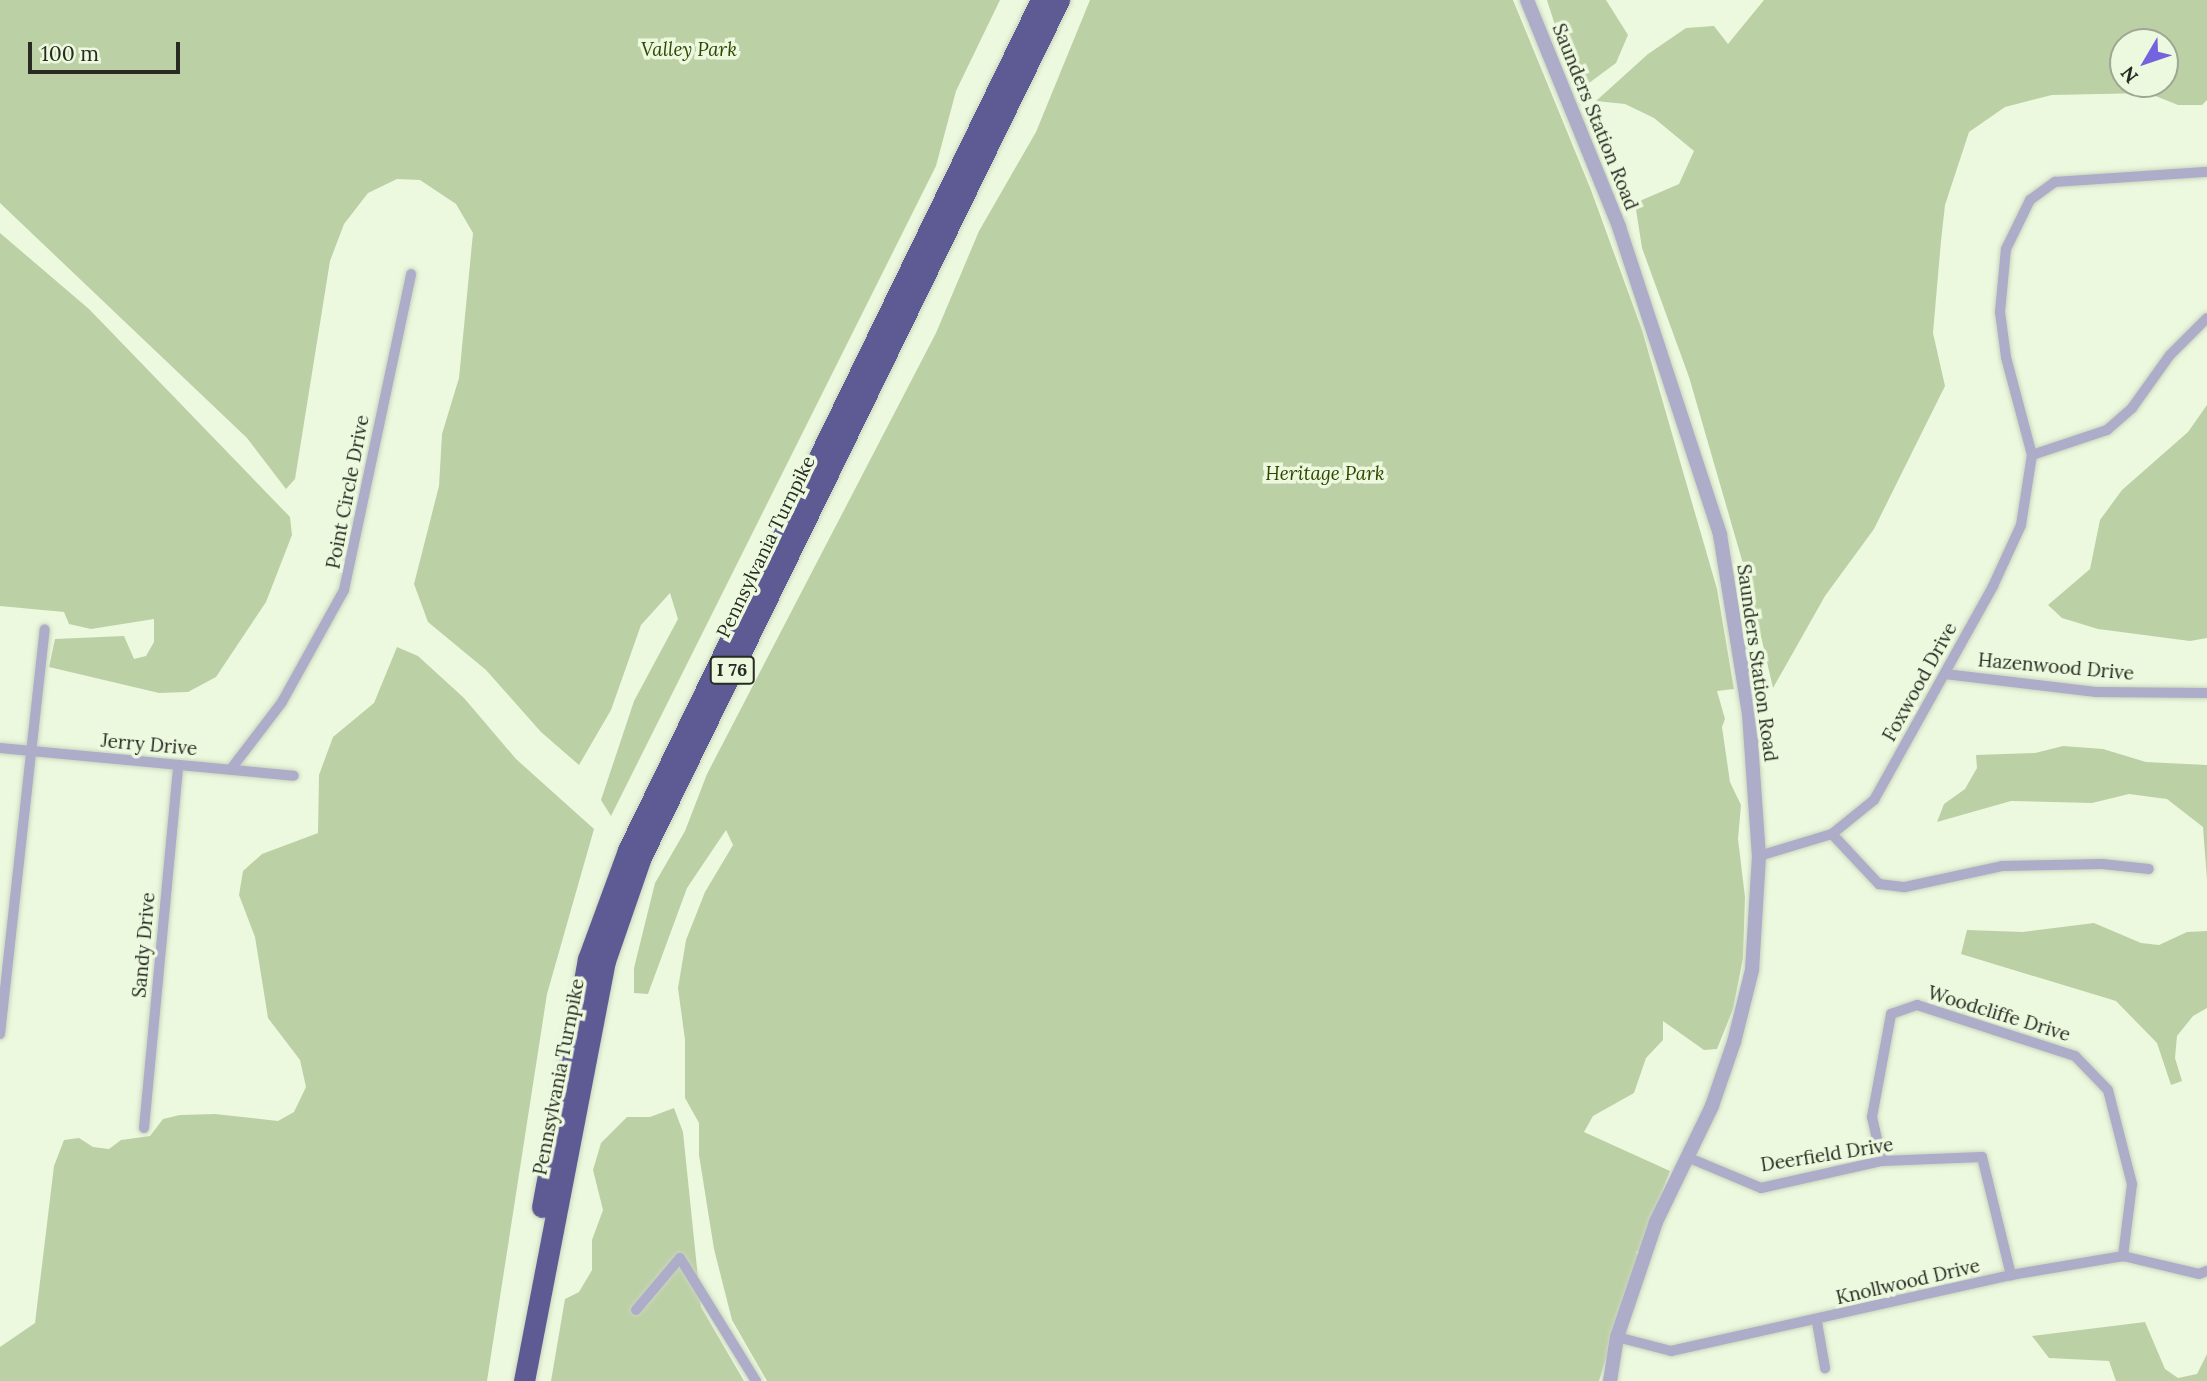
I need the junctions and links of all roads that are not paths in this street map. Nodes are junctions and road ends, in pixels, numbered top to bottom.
1 (1041, 0) edge
2 (1059, 0) edge
3 (1527, 0) edge
4 (2207, 172) edge
5 (411, 274) dead end
6 (2207, 318) edge
7 (2032, 456) junction
8 (45, 629) dead end
9 (1945, 674) junction
10 (2207, 693) edge
11 (0, 748) edge
12 (34, 751) junction
13 (178, 766) junction
14 (232, 769) junction
15 (294, 776) dead end
16 (1832, 834) junction
17 (1759, 856) junction
18 (2149, 869) dead end
19 (0, 1034) edge
20 (144, 1128) dead end
21 (1687, 1157) junction
22 (1882, 1161) junction
23 (2123, 1256) junction
24 (2207, 1271) edge
25 (2011, 1275) junction
26 (636, 1310) dead end
27 (1817, 1322) junction
28 (1617, 1337) junction
29 (1825, 1368) dead end
30 (509, 1381) edge
31 (524, 1381) edge
32 (756, 1381) edge
33 (1610, 1381) edge

1 - 30 highway, Pennsylvania Turnpike / I 76
2 - 31 highway, Pennsylvania Turnpike / I 76
3 - 17 street, Saunders Station Road
4 - 7 street, Foxwood Drive
5 - 14 street, Point Circle Drive
6 - 7 street
7 - 9 street, Foxwood Drive
8 - 12 street
9 - 10 street, Hazenwood Drive
9 - 16 street, Foxwood Drive
11 - 12 street, Jerry Drive
12 - 13 street, Jerry Drive
12 - 19 street
13 - 14 street, Jerry Drive
13 - 20 street, Sandy Drive
14 - 15 street, Jerry Drive
16 - 17 street, Foxwood Drive
16 - 18 street
17 - 21 street, Saunders Station Road
21 - 22 street, Deerfield Drive
21 - 28 street, Saunders Station Road
22 - 23 street, Woodcliffe Drive
22 - 25 street, Deerfield Drive
23 - 24 street, Knollwood Drive
23 - 25 street, Knollwood Drive
25 - 27 street, Knollwood Drive
26 - 32 street
27 - 28 street, Knollwood Drive
27 - 29 street
28 - 33 street, Saunders Station Road

